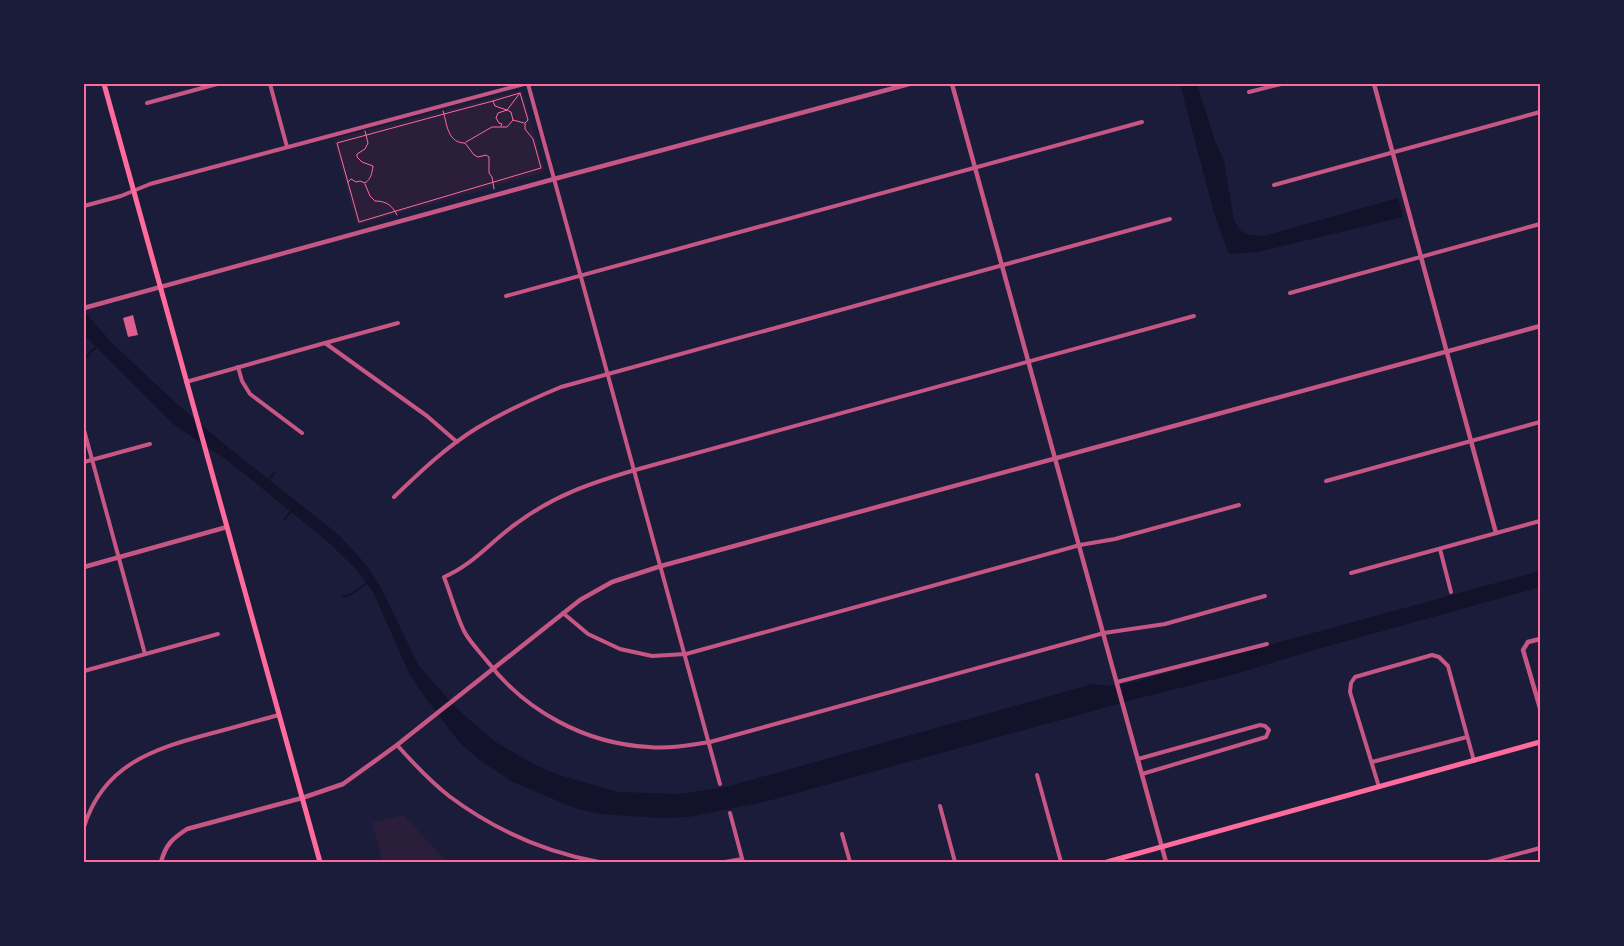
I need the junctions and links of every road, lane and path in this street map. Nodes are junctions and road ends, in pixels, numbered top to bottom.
1 (104, 84) edge
2 (217, 84) edge
3 (270, 84) edge
4 (526, 84) edge
5 (909, 84) edge
6 (952, 84) edge
7 (1281, 84) edge
8 (1374, 84) edge
9 (1249, 92) dead end
10 (520, 93) junction
11 (493, 101) junction
12 (147, 103) dead end
13 (443, 105) junction
14 (507, 110) junction
15 (1540, 112) edge
16 (444, 114) junction
17 (513, 120) junction
18 (1142, 122) dead end
19 (525, 123) junction
20 (363, 127) junction
21 (501, 128) junction
22 (366, 135) junction
23 (465, 143) junction
24 (287, 147) junction
25 (1393, 152) junction
26 (975, 168) junction
27 (554, 179) junction
28 (348, 183) junction
29 (492, 183) junction
30 (365, 184) junction
31 (1274, 185) dead end
32 (134, 190) junction
33 (496, 194) junction
34 (84, 206) edge
35 (396, 212) junction
36 (1170, 218) dead end
37 (398, 221) junction
38 (1540, 224) edge
39 (1421, 256) junction
40 (1002, 265) junction
41 (580, 276) junction
42 (160, 287) junction
43 (1290, 293) dead end
44 (506, 296) dead end
45 (84, 307) edge
46 (1194, 316) dead end
47 (398, 323) dead end
48 (1540, 326) edge
49 (325, 343) junction
50 (1447, 351) junction
51 (1029, 362) junction
52 (238, 367) junction
53 (608, 373) junction
54 (186, 382) junction
55 (1540, 422) edge
56 (84, 430) edge
57 (302, 433) dead end
58 (1472, 441) junction
59 (457, 442) junction
60 (150, 444) dead end
61 (1056, 458) junction
62 (92, 460) junction
63 (84, 462) edge
64 (635, 470) junction
65 (1326, 482) dead end
66 (394, 497) dead end
67 (1240, 505) dead end
68 (1540, 521) edge
69 (227, 527) junction
70 (1496, 533) junction
71 (1080, 545) junction
72 (1440, 549) junction
73 (119, 557) junction
74 (661, 566) junction
75 (84, 567) edge
76 (1351, 574) dead end
77 (1451, 592) dead end
78 (1265, 596) dead end
79 (563, 613) junction
80 (1104, 633) junction
81 (218, 634) dead end
82 (1540, 639) edge
83 (1267, 644) dead end
84 (145, 654) junction
85 (686, 654) junction
86 (493, 669) junction
87 (84, 671) edge
88 (1117, 682) junction
89 (1540, 708) edge
90 (279, 715) junction
91 (1467, 737) junction
92 (710, 742) junction
93 (1540, 742) edge
94 (397, 745) junction
95 (1138, 759) junction
96 (1474, 760) junction
97 (1372, 762) junction
98 (1142, 774) junction
99 (1037, 775) dead end
100 (720, 784) dead end
101 (1380, 787) junction
102 (302, 798) junction
103 (940, 806) dead end
104 (86, 811) edge
105 (730, 813) dead end
106 (84, 826) edge
107 (842, 834) dead end
108 (1162, 847) junction
109 (1540, 848) edge
110 (743, 860) edge
111 (584, 861) edge
112 (161, 862) edge
113 (320, 862) edge
114 (599, 862) edge
115 (725, 862) edge
116 (850, 862) edge
117 (955, 862) edge
118 (1061, 862) edge
119 (1107, 862) edge
120 (1166, 862) edge
121 (1488, 862) edge

1 - 32 main road
2 - 12 street
3 - 24 street
4 - 13 street
4 - 27 street
5 - 27 street
6 - 26 street
7 - 9 street
8 - 25 street
10 - 11 path
10 - 14 path
10 - 19 path
11 - 14 path
11 - 16 path
13 - 16 path
13 - 20 street
14 - 17 path
14 - 21 path
15 - 25 street
16 - 22 path
16 - 23 path
17 - 19 path
17 - 21 path
18 - 26 street
19 - 29 path
20 - 22 path
20 - 24 street
21 - 23 path
22 - 28 path
22 - 30 path
23 - 29 path
24 - 32 street
25 - 31 street
25 - 39 street
26 - 40 street
26 - 41 street
27 - 33 street
27 - 41 street
28 - 30 path
28 - 35 path
29 - 33 path
29 - 35 path
30 - 35 path
32 - 34 street
32 - 42 main road
33 - 37 street
35 - 37 path
36 - 40 street
37 - 42 street
38 - 39 street
39 - 43 street
39 - 50 street
40 - 51 street
40 - 53 street
41 - 44 street
41 - 53 street
42 - 45 street
42 - 54 main road
46 - 51 street
47 - 49 street
48 - 50 street
49 - 52 street
49 - 59 street
50 - 58 street
50 - 61 street
51 - 61 street
51 - 64 street
52 - 54 street
52 - 57 street
53 - 59 street
53 - 64 street
54 - 69 main road
55 - 58 street
56 - 62 street
58 - 65 street
58 - 70 street
59 - 66 street
60 - 62 street
61 - 71 street
61 - 74 street
62 - 63 street
62 - 73 street
64 - 74 street
64 - 86 street
67 - 71 street
68 - 70 street
69 - 73 street
69 - 90 main road
70 - 72 street
71 - 80 street
71 - 85 street
72 - 76 street
72 - 77 street
73 - 75 street
73 - 84 street
74 - 79 street
74 - 85 street
78 - 80 street
79 - 85 street
79 - 86 street
80 - 88 street
80 - 92 street
81 - 84 street
82 - 89 street
83 - 88 street
84 - 87 street
85 - 92 street
86 - 92 street
86 - 94 street
88 - 95 street
90 - 102 main road
90 - 104 street
91 - 96 street
91 - 97 street
91 - 97 street
92 - 100 street
93 - 96 main road
94 - 102 street
94 - 111 street
95 - 98 street
95 - 98 street
96 - 101 main road
97 - 101 street
98 - 108 street
99 - 118 street
101 - 108 main road
102 - 112 street
102 - 113 main road
103 - 117 street
104 - 106 street
105 - 110 street
107 - 116 street
108 - 119 main road
108 - 120 street
109 - 121 street
110 - 115 street
111 - 114 street

